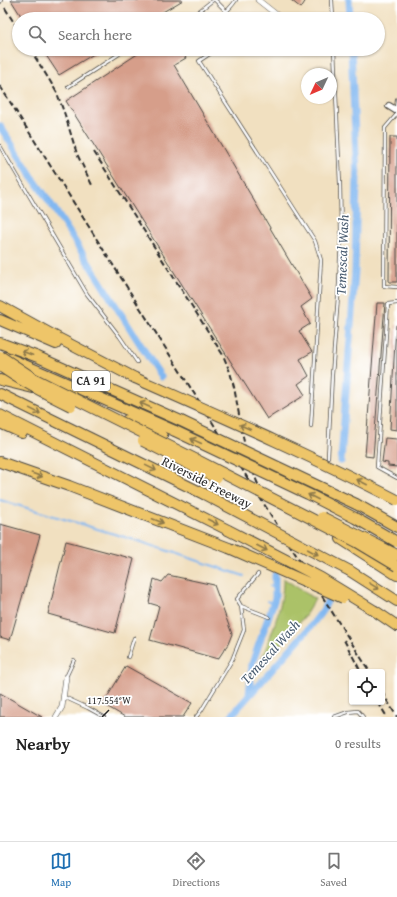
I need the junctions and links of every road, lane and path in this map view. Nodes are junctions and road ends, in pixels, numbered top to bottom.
1 (214, 0) edge
2 (236, 0) edge
3 (258, 0) edge
4 (332, 0) edge
5 (198, 12) edge
6 (226, 12) joint
7 (273, 12) edge
8 (333, 12) edge
9 (116, 56) edge
10 (206, 56) edge
11 (334, 56) edge
12 (68, 88) dead end
13 (397, 99) edge
14 (389, 106) dead end
15 (397, 112) edge
16 (0, 146) edge
17 (397, 287) edge
18 (397, 303) edge
19 (0, 306) edge
20 (0, 320) edge
21 (0, 343) edge
22 (0, 355) edge
23 (137, 362) dead end
24 (0, 366) edge
25 (136, 378) junction
26 (0, 380) edge
27 (0, 394) edge
28 (0, 415) edge
29 (0, 423) edge
30 (311, 426) dead end
31 (160, 441) junction
32 (328, 457) dead end
33 (0, 462) edge
34 (397, 478) edge
35 (141, 486) junction
36 (397, 500) edge
37 (397, 527) edge
38 (397, 542) edge
39 (397, 554) edge
40 (397, 566) edge
41 (258, 574) dead end
42 (397, 574) edge
43 (397, 601) edge
44 (241, 606) junction
45 (375, 612) junction
46 (269, 617) dead end
47 (397, 626) edge
48 (134, 638) dead end
49 (128, 658) dead end
50 (74, 660) dead end
51 (66, 677) joint
52 (63, 697) junction
53 (56, 717) edge
54 (104, 717) edge
55 (196, 717) edge
56 (334, 717) edge
57 (363, 717) edge

1 - 5 lane
1 - 6 lane
2 - 6 lane
3 - 7 street
4 - 8 lane
9 - 12 lane
10 - 30 lane
11 - 32 lane
13 - 15 lane
14 - 15 street
15 - 17 lane
16 - 23 lane
18 - 34 lane
19 - 25 highway
20 - 25 highway
37 -> 21 highway, CA 91, bridge
38 -> 22 highway, bridge
22 - 40 highway, bridge
24 - 31 highway, bridge
24 - 42 highway, bridge
36 -> 25 highway, bridge
26 - 31 highway
27 -> 43 highway, Riverside Freeway, bridge
28 - 35 highway
29 - 35 highway
31 - 39 highway, bridge
31 - 42 highway, bridge
33 -> 45 highway, bridge
35 -> 45 highway, bridge
41 - 44 lane
44 - 46 lane
44 - 55 lane
45 - 47 highway
48 - 49 lane
50 - 51 lane
51 - 52 street
52 - 53 street
52 - 54 lane
56 - 57 lane

